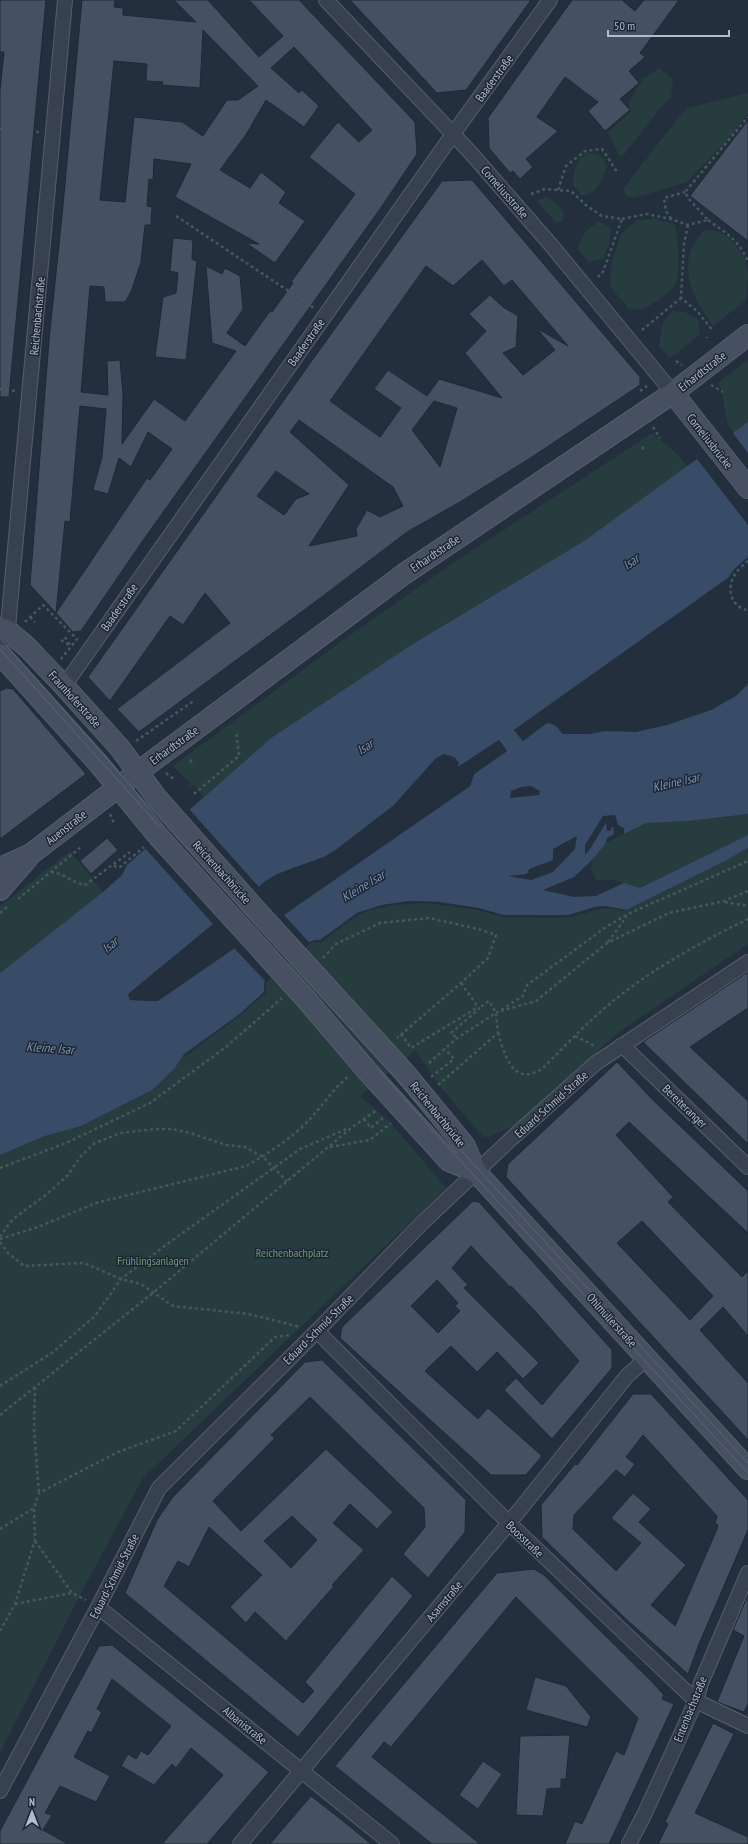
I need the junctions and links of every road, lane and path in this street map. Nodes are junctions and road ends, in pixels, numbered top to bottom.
1 (65, 0) edge
2 (326, 0) edge
3 (550, 0) edge
4 (748, 117) edge
5 (0, 128) edge
6 (39, 132) dead end
7 (453, 134) junction
8 (618, 173) dead end
9 (558, 190) junction
10 (685, 192) junction
11 (531, 194) dead end
12 (176, 216) dead end
13 (622, 219) junction
14 (671, 219) junction
15 (708, 220) junction
16 (688, 226) junction
17 (748, 262) edge
18 (598, 277) dead end
19 (681, 298) junction
20 (320, 311) dead end
21 (642, 330) dead end
22 (713, 331) dead end
23 (748, 335) edge
24 (0, 389) edge
25 (17, 391) dead end
26 (673, 393) junction
27 (748, 488) edge
28 (748, 561) edge
29 (748, 610) edge
30 (30, 617) junction
31 (35, 622) dead end
32 (4, 630) edge
33 (65, 637) dead end
34 (77, 639) dead end
35 (61, 640) dead end
36 (0, 654) edge
37 (64, 686) junction
38 (195, 700) dead end
39 (236, 731) dead end
40 (132, 741) dead end
41 (190, 760) dead end
42 (194, 765) dead end
43 (127, 780) junction
44 (194, 794) dead end
45 (153, 840) junction
46 (81, 847) dead end
47 (130, 852) dead end
48 (31, 854) junction
49 (748, 861) edge
50 (114, 865) junction
51 (0, 868) edge
52 (51, 872) junction
53 (748, 891) edge
54 (9, 898) edge
55 (724, 901) junction
56 (748, 906) edge
57 (0, 913) edge
58 (628, 914) junction
59 (748, 919) edge
60 (607, 943) junction
61 (748, 962) edge
62 (461, 983) dead end
63 (479, 1008) junction
64 (427, 1012) dead end
65 (496, 1013) junction
66 (498, 1033) junction
67 (401, 1034) junction
68 (575, 1036) junction
69 (457, 1038) junction
70 (395, 1039) dead end
71 (622, 1045) junction
72 (445, 1049) junction
73 (610, 1053) junction
74 (429, 1063) dead end
75 (354, 1072) dead end
76 (426, 1081) dead end
77 (433, 1089) dead end
78 (377, 1110) dead end
79 (386, 1115) dead end
80 (364, 1119) junction
81 (392, 1123) dead end
82 (351, 1128) junction
83 (66, 1143) dead end
84 (330, 1147) junction
85 (263, 1157) junction
86 (274, 1167) junction
87 (748, 1167) edge
88 (0, 1168) edge
89 (476, 1172) junction
90 (287, 1181) junction
91 (0, 1238) edge
92 (0, 1242) edge
93 (121, 1279) junction
94 (154, 1292) junction
95 (316, 1331) junction
96 (647, 1358) junction
97 (0, 1386) edge
98 (35, 1387) junction
99 (0, 1415) edge
100 (748, 1469) edge
101 (39, 1493) junction
102 (34, 1508) junction
103 (509, 1524) junction
104 (0, 1529) edge
105 (35, 1540) junction
106 (748, 1574) edge
107 (72, 1592) junction
108 (15, 1604) junction
109 (98, 1607) junction
110 (0, 1631) edge
111 (696, 1701) junction
112 (748, 1726) edge
113 (301, 1770) junction
114 (0, 1791) edge
115 (240, 1844) edge
116 (392, 1844) edge
117 (629, 1844) edge

1 - 32 street, Reichenbachstraße
2 - 7 street, Corneliusstraße
3 - 7 street, Baaderstraße
4 - 10 path
5 - 6 path
7 - 26 street, Corneliusstraße
7 - 37 street, Baaderstraße
8 - 9 path
9 - 11 path
9 - 13 path
10 - 14 path
10 - 15 path
12 - 20 path
13 - 14 path
13 - 18 path
14 - 16 path
15 - 16 path
15 - 17 path
16 - 19 path
19 - 21 path
19 - 22 path
23 - 26 main road, Erhardtstraße
24 - 25 path
26 - 27 main road, Corneliusbrücke
26 - 43 main road, Erhardtstraße
28 - 29 path
30 - 31 path
30 - 32 path
30 - 34 path
32 - 37 main road, Fraunhoferstraße
33 - 35 path
36 - 43 main road
37 - 43 main road, Fraunhoferstraße
38 - 40 path
39 - 44 path
41 - 42 path
43 - 45 main road, Reichenbachbrücke
43 - 48 main road, Auenstraße
43 - 89 main road, Reichenbachbrücke, bridge
45 - 50 path
45 - 89 main road, Reichenbachbrücke, bridge
46 - 52 path, Auenstraße
47 - 50 path
48 - 51 main road, Auenstraße
48 - 54 main road
49 - 58 path
50 - 52 path
52 - 54 path, Auenstraße
53 - 55 path
54 - 57 path, Auenstraße
55 - 56 path
55 - 60 path
58 - 60 path
58 - 65 path
59 - 68 path
60 - 65 path
61 - 71 street, Eduard-Schmid-Straße
62 - 63 path
63 - 65 path
63 - 67 path
63 - 69 path
64 - 67 path
65 - 66 path
65 - 69 path
66 - 68 path
66 - 77 path
67 - 70 path
68 - 73 path
69 - 72 path
71 - 73 street, Eduard-Schmid-Straße
71 - 87 street, Bereiteranger
72 - 74 path
72 - 76 path
73 - 89 street, Eduard-Schmid-Straße
75 - 85 path
78 - 80 path
79 - 80 path
80 - 82 path
81 - 84 path
82 - 84 path
82 - 86 path
83 - 88 path
84 - 90 path
85 - 86 path
85 - 91 path
85 - 91 path
86 - 90 path
86 - 93 path
89 - 95 street, Eduard-Schmid-Straße
89 - 96 main road, Ohlmüllerstraße
90 - 94 path
92 - 93 path
93 - 94 path
93 - 97 path
94 - 95 path
94 - 98 path
95 - 101 path
95 - 103 street, Boosstraße
95 - 109 street, Eduard-Schmid-Straße
96 - 100 main road, Ohlmüllerstraße
96 - 103 street, Asamstraße
98 - 99 path
98 - 101 path
101 - 102 path
102 - 104 path
102 - 105 path
103 - 111 street, Boosstraße
103 - 113 street, Asamstraße
105 - 107 path
105 - 108 path
106 - 111 street, Entenbachstraße
107 - 108 path
107 - 109 path
108 - 110 path
109 - 113 street, Albanistraße
109 - 114 street, Eduard-Schmid-Straße
111 - 112 street, Boosstraße
111 - 117 street, Entenbachstraße
113 - 115 street, Asamstraße
113 - 116 street, Albanistraße

